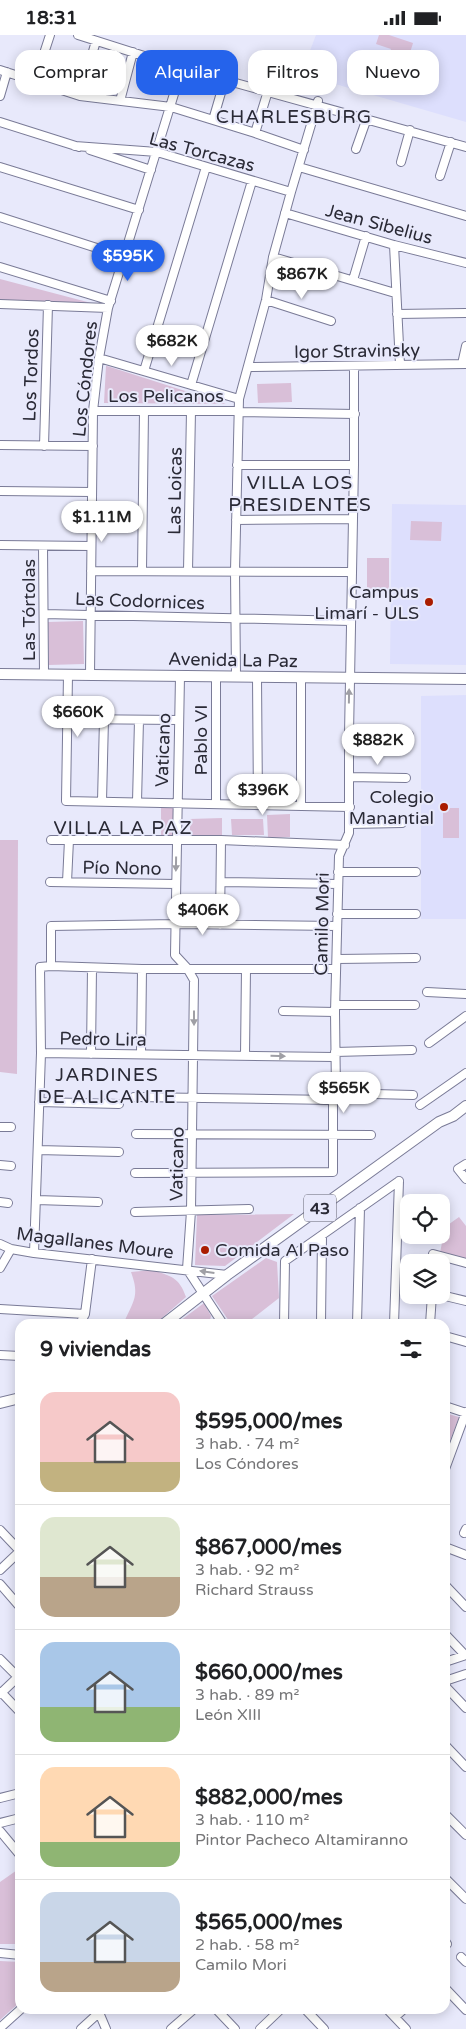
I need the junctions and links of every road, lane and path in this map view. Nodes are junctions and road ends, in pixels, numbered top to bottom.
1 (50, 35) edge
2 (78, 35) edge
3 (96, 41) junction
4 (45, 50) edge
5 (133, 52) junction
6 (136, 53) edge
7 (4, 71) edge
8 (77, 95) edge
9 (174, 95) edge
10 (220, 95) edge
11 (267, 95) edge
12 (284, 95) edge
13 (0, 96) edge
14 (80, 96) junction
15 (120, 101) junction
16 (317, 103) junction
17 (171, 107) junction
18 (366, 118) junction
19 (213, 120) junction
20 (0, 122) edge
21 (410, 130) junction
22 (255, 133) junction
23 (451, 143) junction
24 (75, 146) junction
25 (466, 147) edge
26 (356, 149) dead end
27 (304, 150) junction
28 (157, 153) junction
29 (401, 162) dead end
30 (0, 167) edge
31 (206, 167) junction
32 (299, 167) junction
33 (152, 170) junction
34 (440, 176) dead end
35 (252, 181) junction
36 (290, 192) junction
37 (139, 210) junction
38 (285, 213) junction
39 (466, 216) edge
40 (0, 217) edge
41 (366, 236) junction
42 (394, 245) junction
43 (125, 257) junction
44 (274, 257) junction
45 (466, 263) edge
46 (0, 267) edge
47 (353, 280) junction
48 (395, 293) junction
49 (266, 300) junction
50 (0, 303) edge
51 (48, 305) junction
52 (110, 305) junction
53 (466, 313) edge
54 (397, 314) junction
55 (331, 321) dead end
56 (466, 346) edge
57 (99, 358) junction
58 (464, 364) edge
59 (400, 365) junction
60 (354, 366) junction
61 (248, 367) junction
62 (144, 371) junction
63 (191, 385) junction
64 (239, 399) junction
65 (93, 411) junction
66 (144, 411) junction
67 (191, 411) junction
68 (239, 411) junction
69 (355, 415) junction
70 (0, 445) edge
71 (44, 446) junction
72 (93, 446) junction
73 (237, 465) junction
74 (354, 465) junction
75 (0, 491) edge
76 (92, 492) junction
77 (352, 519) junction
78 (236, 520) junction
79 (0, 545) edge
80 (43, 546) junction
81 (91, 546) junction
82 (91, 571) junction
83 (142, 571) junction
84 (188, 571) junction
85 (235, 571) junction
86 (351, 572) junction
87 (44, 614) junction
88 (90, 614) junction
89 (235, 619) junction
90 (350, 621) junction
91 (0, 674) edge
92 (44, 674) junction
93 (68, 675) junction
94 (90, 675) junction
95 (180, 676) junction
96 (216, 676) junction
97 (236, 676) junction
98 (257, 677) junction
99 (301, 677) junction
100 (350, 677) junction
101 (466, 679) edge
102 (67, 719) junction
103 (104, 719) junction
104 (139, 720) junction
105 (180, 720) junction
106 (348, 733) junction
107 (409, 735) dead end
108 (349, 777) junction
109 (406, 778) dead end
110 (102, 801) junction
111 (137, 802) junction
112 (177, 803) junction
113 (216, 803) junction
114 (258, 805) junction
115 (301, 806) junction
116 (350, 807) junction
117 (402, 823) dead end
118 (350, 824) junction
119 (51, 839) dead end
120 (69, 840) junction
121 (177, 840) junction
122 (221, 840) junction
123 (345, 845) junction
124 (338, 872) junction
125 (416, 872) dead end
126 (50, 883) dead end
127 (67, 883) junction
128 (220, 883) junction
129 (176, 884) junction
130 (338, 884) junction
131 (338, 914) junction
132 (416, 914) dead end
133 (176, 924) junction
134 (220, 925) junction
135 (337, 926) junction
136 (416, 958) dead end
137 (337, 959) junction
138 (51, 966) junction
139 (92, 968) junction
140 (187, 968) junction
141 (142, 969) junction
142 (246, 969) junction
143 (336, 969) junction
144 (427, 993) dead end
145 (466, 994) edge
146 (415, 1005) dead end
147 (335, 1009) junction
148 (283, 1011) dead end
149 (466, 1016) edge
150 (429, 1043) dead end
151 (412, 1050) dead end
152 (41, 1053) junction
153 (91, 1054) junction
154 (141, 1054) junction
155 (194, 1055) junction
156 (245, 1055) junction
157 (335, 1055) junction
158 (466, 1073) edge
159 (412, 1095) dead end
160 (134, 1097) dead end
161 (193, 1097) junction
162 (334, 1097) junction
163 (466, 1097) edge
164 (39, 1102) junction
165 (119, 1104) dead end
166 (420, 1105) dead end
167 (466, 1106) edge
168 (439, 1122) junction
169 (0, 1127) edge
170 (11, 1127) dead end
171 (192, 1133) junction
172 (136, 1134) dead end
173 (333, 1135) junction
174 (371, 1135) dead end
175 (38, 1150) junction
176 (119, 1152) dead end
177 (466, 1163) edge
178 (0, 1165) edge
179 (11, 1166) dead end
180 (136, 1173) dead end
181 (192, 1173) junction
182 (466, 1179) edge
183 (37, 1199) junction
184 (98, 1202) dead end
185 (250, 1209) dead end
186 (360, 1209) junction
187 (191, 1211) junction
188 (135, 1212) dead end
189 (322, 1236) junction
190 (0, 1244) edge
191 (11, 1249) junction
192 (34, 1253) junction
193 (450, 1258) edge
194 (92, 1259) junction
195 (466, 1263) edge
196 (0, 1268) edge
197 (187, 1269) junction
198 (227, 1275) junction
199 (202, 1295) junction
200 (450, 1297) edge
201 (466, 1301) edge
202 (431, 1304) edge
203 (0, 1309) edge
204 (85, 1314) junction
205 (216, 1314) junction
206 (82, 1319) edge
207 (171, 1319) edge
208 (215, 1319) edge
209 (220, 1319) edge
210 (284, 1319) edge
211 (321, 1319) edge
212 (357, 1319) edge
213 (394, 1319) edge
214 (430, 1319) edge
215 (450, 1337) edge
216 (466, 1342) edge
217 (0, 1355) edge
218 (15, 1355) edge
219 (15, 1399) edge
220 (0, 1403) edge
221 (450, 1408) edge
222 (466, 1413) edge
223 (450, 1456) edge
224 (0, 1530) edge
225 (15, 1546) edge
226 (450, 1549) edge
227 (466, 1555) edge
228 (15, 1556) edge
229 (0, 1570) edge
230 (0, 1584) edge
231 (450, 1590) edge
232 (15, 1601) edge
233 (466, 1607) edge
234 (450, 1639) edge
235 (466, 1655) edge
236 (0, 1659) edge
237 (450, 1660) edge
238 (15, 1672) edge
239 (466, 1674) edge
240 (15, 1679) edge
241 (450, 1679) edge
242 (450, 1691) edge
243 (1, 1693) edge
244 (15, 1707) edge
245 (466, 1708) edge
246 (450, 1750) edge
247 (466, 1768) edge
248 (15, 1794) edge
249 (0, 1798) edge
250 (15, 1819) edge
251 (450, 1819) edge
252 (0, 1823) edge
253 (0, 1831) edge
254 (466, 1835) edge
255 (15, 1849) edge
256 (450, 1883) edge
257 (466, 1899) edge
258 (0, 1953) edge
259 (15, 1954) edge
260 (450, 1993) edge
261 (466, 2010) edge
262 (16, 2014) edge
263 (97, 2014) edge
264 (101, 2014) edge
265 (188, 2014) edge
266 (221, 2014) edge
267 (276, 2014) edge
268 (310, 2014) edge
269 (392, 2014) edge
270 (398, 2014) edge
271 (395, 2017) junction
272 (0, 2028) edge
273 (85, 2028) edge
274 (106, 2029) edge
275 (171, 2029) edge
276 (235, 2029) edge
277 (260, 2029) edge
278 (324, 2029) edge
279 (406, 2029) edge

1 - 4 street
2 - 3 street
3 - 5 street
3 - 14 street
5 - 6 street
5 - 15 street
7 - 13 street
8 - 14 street
9 - 17 street, Los Cóndores
10 - 19 street
11 - 22 street
12 - 16 street
14 - 15 street
15 - 17 street
16 - 18 street
16 - 27 street
17 - 19 street
17 - 28 street, Los Cóndores
18 - 21 street
18 - 26 street
19 - 22 street
20 - 24 street, Las Torcazas
21 - 23 street
21 - 29 street
22 - 27 street
23 - 25 street
23 - 34 street
24 - 28 street, Las Torcazas
24 - 33 street, Las Torcazas
27 - 32 street
28 - 31 street, Las Torcazas
28 - 33 street, Los Cóndores
30 - 37 street
31 - 35 street, Las Torcazas
31 - 62 street
32 - 36 street
32 - 39 street
33 - 37 street, Los Cóndores
35 - 36 street, Las Torcazas
35 - 63 street
36 - 38 street
37 - 43 street, Los Cóndores
38 - 41 street, Jean Sibelius
38 - 44 street
40 - 43 street
41 - 42 street, Jean Sibelius
41 - 47 street
42 - 45 street, Jean Sibelius
42 - 48 street
43 - 52 street, Los Cóndores
44 - 47 street
44 - 49 street
46 - 52 street
47 - 48 street
48 - 54 street
49 - 55 street
49 - 61 street
50 - 51 street
51 - 52 street
51 - 71 street, Los Tordos
52 - 57 street, Los Cóndores
53 - 54 street
54 - 59 street
56 - 58 street
57 - 62 street, Los Pelicanos
57 - 65 street, Los Cóndores
58 - 59 street, Igor Stravinsky
59 - 60 street, Igor Stravinsky
60 - 61 street, Igor Stravinsky
60 - 69 street, Camilo Mori
61 - 64 street
62 - 63 street, Los Pelicanos
63 - 64 street, Los Pelicanos
64 - 68 street
65 - 66 street, Los Pelicanos
65 - 72 street, Los Cóndores
66 - 67 street, Los Pelicanos
66 - 83 street
67 - 68 street, Los Pelicanos
67 - 84 street, Las Loicas
68 - 69 street, Los Pelicanos
68 - 73 street
69 - 74 street, Camilo Mori
70 - 71 street
71 - 72 street
72 - 76 street, Los Cóndores
73 - 74 street
73 - 78 street
74 - 77 street, Camilo Mori
75 - 76 street
76 - 81 street, Los Cóndores
77 - 78 street
77 - 86 street, Camilo Mori
78 - 85 street
79 - 80 street
80 - 81 street
80 - 87 street, Las Tórtolas
81 - 82 street, Los Cóndores
82 - 83 street
82 - 88 street, Los Cóndores
83 - 84 street
84 - 85 street
85 - 86 street
85 - 89 street
86 - 90 street, Camilo Mori
87 - 88 street, Las Codornices
87 - 92 street, Las Tórtolas
88 - 89 street, Las Codornices
88 - 94 street, Los Cóndores
89 - 90 street, Las Codornices
89 - 97 street
90 - 100 street, Camilo Mori
91 - 92 main road, Avenida La Paz
92 - 93 main road, Avenida La Paz
93 - 94 main road, Avenida La Paz
93 - 102 street
94 - 95 main road, Avenida La Paz
95 - 96 main road, Avenida La Paz
95 - 105 street, Vaticano
96 - 97 main road, Avenida La Paz
96 - 113 street, Pablo VI
97 - 98 main road, Avenida La Paz
98 - 99 main road, Avenida La Paz
98 - 114 street
99 - 100 main road, Avenida La Paz
99 - 115 street
100 - 101 main road, Avenida La Paz
106 -> 100 street, Camilo Mori
102 - 103 street
102 - 110 street
103 - 104 street
103 - 110 street
104 - 105 street
104 - 111 street
105 - 112 street, Vaticano
106 - 107 street
106 - 108 street, Camilo Mori
108 - 109 street
108 - 116 street, Camilo Mori
110 - 111 street
111 - 112 street
112 - 113 street
112 - 121 street, Vaticano
113 - 114 street
114 - 115 street
115 - 116 street
116 - 118 street, Camilo Mori
117 - 118 street
118 - 123 street, Camilo Mori
119 - 120 street
120 - 121 street
120 - 127 street, Pío Nono
121 - 122 street
121 -> 129 street, Vaticano
122 - 123 street
122 - 128 street
123 - 124 street, Camilo Mori
124 - 125 street
124 - 130 street, Camilo Mori
126 - 127 street, Pío Nono
127 - 129 street, Pío Nono
128 - 130 street
128 - 134 street
129 - 133 street, Vaticano
130 - 131 street, Camilo Mori
131 - 132 street
131 - 135 street, Camilo Mori
133 - 134 street
133 - 138 street
133 - 140 street, Vaticano
134 - 135 street
135 - 137 street, Camilo Mori
136 - 137 street
137 - 143 street, Camilo Mori
138 - 139 street
138 - 152 street
139 - 141 street
139 - 153 street
140 - 141 street
140 - 142 street
140 -> 155 street, Vaticano
141 - 154 street
142 - 143 street
142 - 156 street
143 - 147 street, Camilo Mori
144 - 145 street
146 - 147 street
147 - 148 street
147 - 157 street, Camilo Mori
149 - 150 street
151 - 157 street, Pedro Lira
152 - 153 street, Pedro Lira
152 - 164 street, Pedro Lira
153 - 154 street, Pedro Lira
154 - 155 street, Pedro Lira
155 - 156 street, Pedro Lira
155 - 161 street, Vaticano
156 -> 157 street, Pedro Lira
157 - 162 street, Camilo Mori
158 - 166 street
159 - 162 street
160 - 161 street
161 - 162 street
161 - 171 street, Vaticano
162 - 173 street, Camilo Mori
163 - 168 main road, 43
164 - 165 street
164 - 175 street, Pedro Lira
167 - 168 main road, 43
168 - 198 main road, 43
169 - 170 street
171 - 172 street
171 - 173 street
171 - 181 street, Vaticano
173 - 174 street
173 - 181 street, Camilo Mori
175 - 176 street
175 - 183 street, Pedro Lira
177 - 182 street
178 - 179 street
180 - 181 street
181 - 187 street, Vaticano
183 - 184 street
183 - 192 street, Pedro Lira
185 - 187 street
186 - 189 street
186 - 212 street
186 - 213 street
187 - 188 street
187 - 197 street, Vaticano
189 - 210 street
189 - 211 street
190 - 191 street, Magallanes Moure
191 - 192 street, Magallanes Moure
191 - 196 street
192 - 194 street, Magallanes Moure
193 - 195 street
194 - 197 street, Magallanes Moure
194 - 204 street
198 -> 197 street, Magallanes Moure
197 - 199 street
198 - 199 main road, 43
199 - 205 street
199 - 207 main road, 43
200 - 201 street
202 - 214 street
203 - 204 street
204 - 206 street
205 - 208 street
205 - 209 street
215 - 216 street
217 - 218 street
219 - 220 main road
221 - 222 street
222 - 223 street
224 - 225 street
226 - 227 street
228 - 229 street
230 - 232 street
231 - 233 street
234 - 235 street
235 - 237 street
236 - 238 street
239 - 241 street
240 - 243 street
242 - 245 street
243 - 244 street
246 - 247 street
248 - 249 street
250 - 252 street
251 - 254 street
253 - 255 street
256 - 257 street
258 - 259 street
260 - 261 street
262 - 272 street
263 - 273 street
264 - 274 street
265 - 275 street
266 - 276 street
267 - 277 street
268 - 278 street
269 - 271 street
270 - 271 street
271 - 279 street

